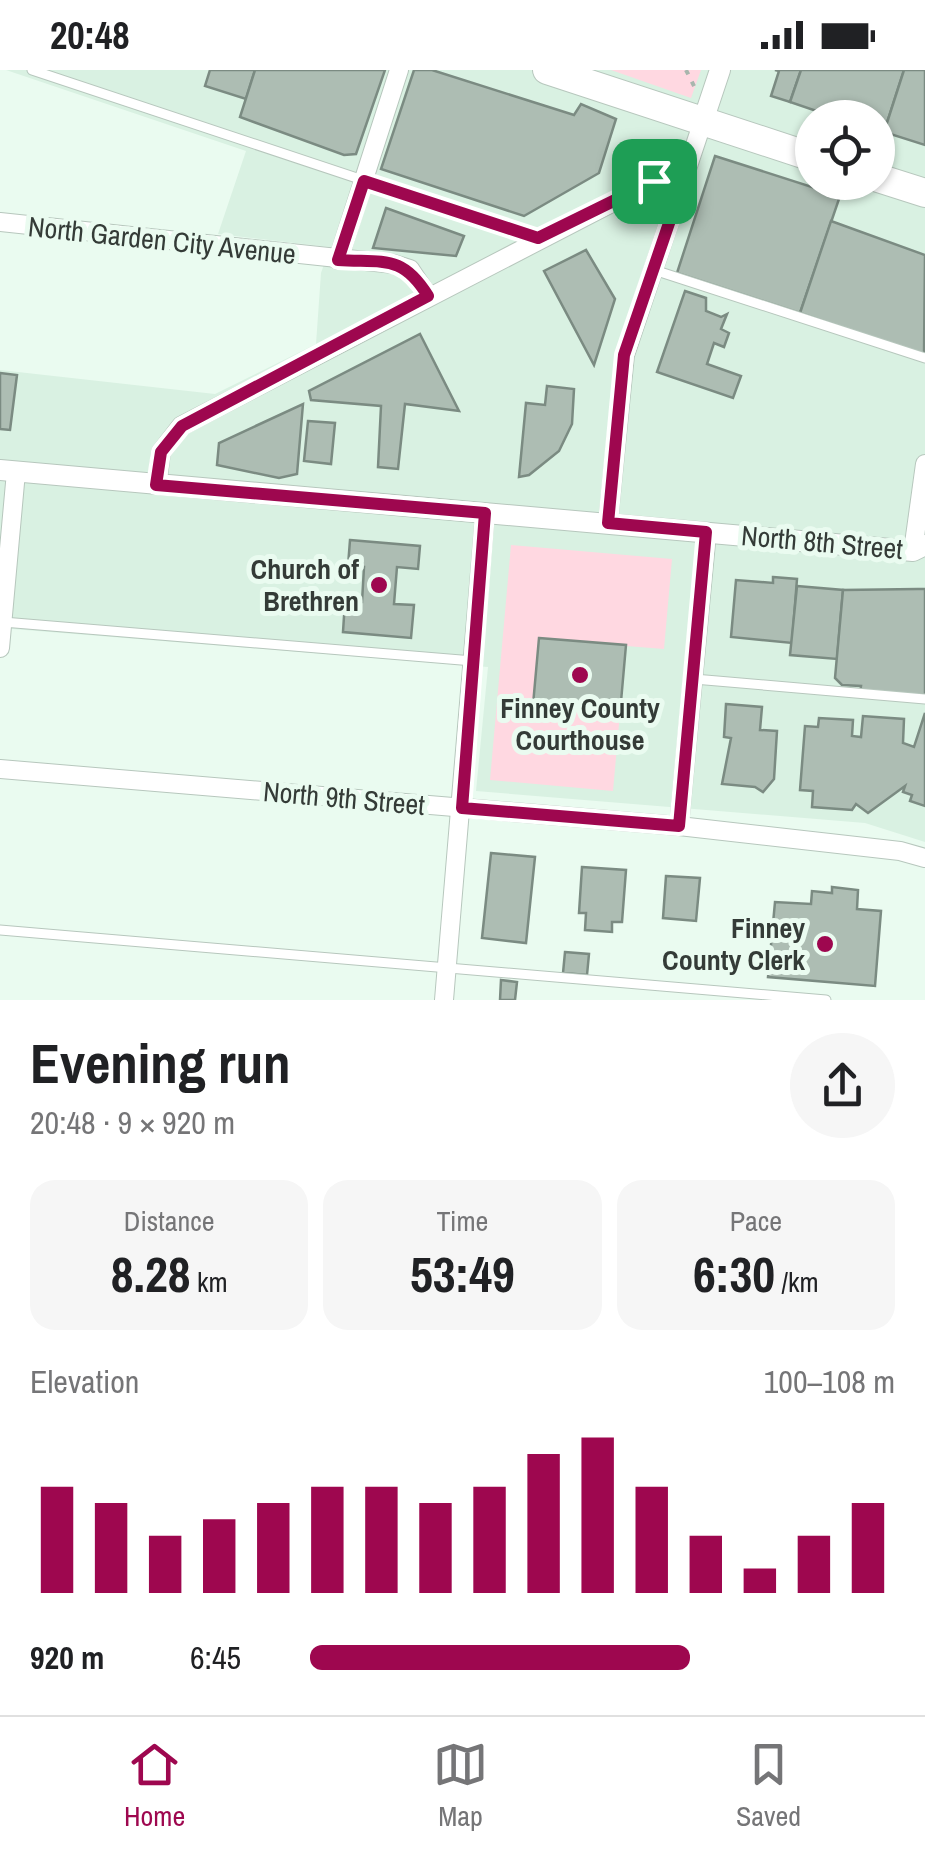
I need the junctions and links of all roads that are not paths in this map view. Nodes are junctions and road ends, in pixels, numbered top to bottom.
1 (32, 70) edge
2 (399, 70) edge
3 (547, 70) edge
4 (720, 70) edge
5 (703, 121) junction
6 (795, 151) edge
7 (364, 181) junction
8 (895, 184) edge
9 (681, 188) junction
10 (925, 194) edge
11 (0, 222) edge
12 (538, 238) junction
13 (338, 260) junction
14 (654, 270) junction
15 (428, 296) junction
16 (925, 358) edge
17 (925, 464) edge
18 (8, 471) edge
19 (156, 485) junction
20 (485, 513) junction
21 (608, 523) junction
22 (706, 532) junction
23 (919, 548) edge
24 (1, 622) edge
25 (0, 648) edge
26 (474, 661) junction
27 (692, 678) junction
28 (925, 699) edge
29 (0, 768) edge
30 (462, 808) junction
31 (679, 826) junction
32 (925, 858) edge
33 (0, 930) edge
34 (446, 968) junction
35 (444, 1000) edge
36 (826, 1000) edge

1 - 7 lane
2 - 7 street
3 - 5 main road
4 - 5 street
5 - 6 main road
5 - 9 street
7 - 12 lane
7 - 13 street
8 - 10 main road
9 - 12 street
9 - 14 street
11 - 13 street, North Garden City Avenue
12 - 15 street
13 - 15 street, North Garden City Avenue
14 - 16 lane
14 - 21 street
15 - 19 street
17 - 23 street
18 - 19 street, North 8th Street
18 - 24 street
19 - 20 street, North 8th Street
20 - 21 street, North 8th Street
20 - 26 street
21 - 22 street, North 8th Street
22 - 23 street, North 8th Street
22 - 27 street
24 - 25 street
24 - 26 lane
26 - 30 street
27 - 28 lane
27 - 31 street
29 - 30 street, North 9th Street
30 - 31 street, North 9th Street
30 - 34 street
31 - 32 street, North 9th Street
33 - 34 lane
34 - 35 street
34 - 36 lane

